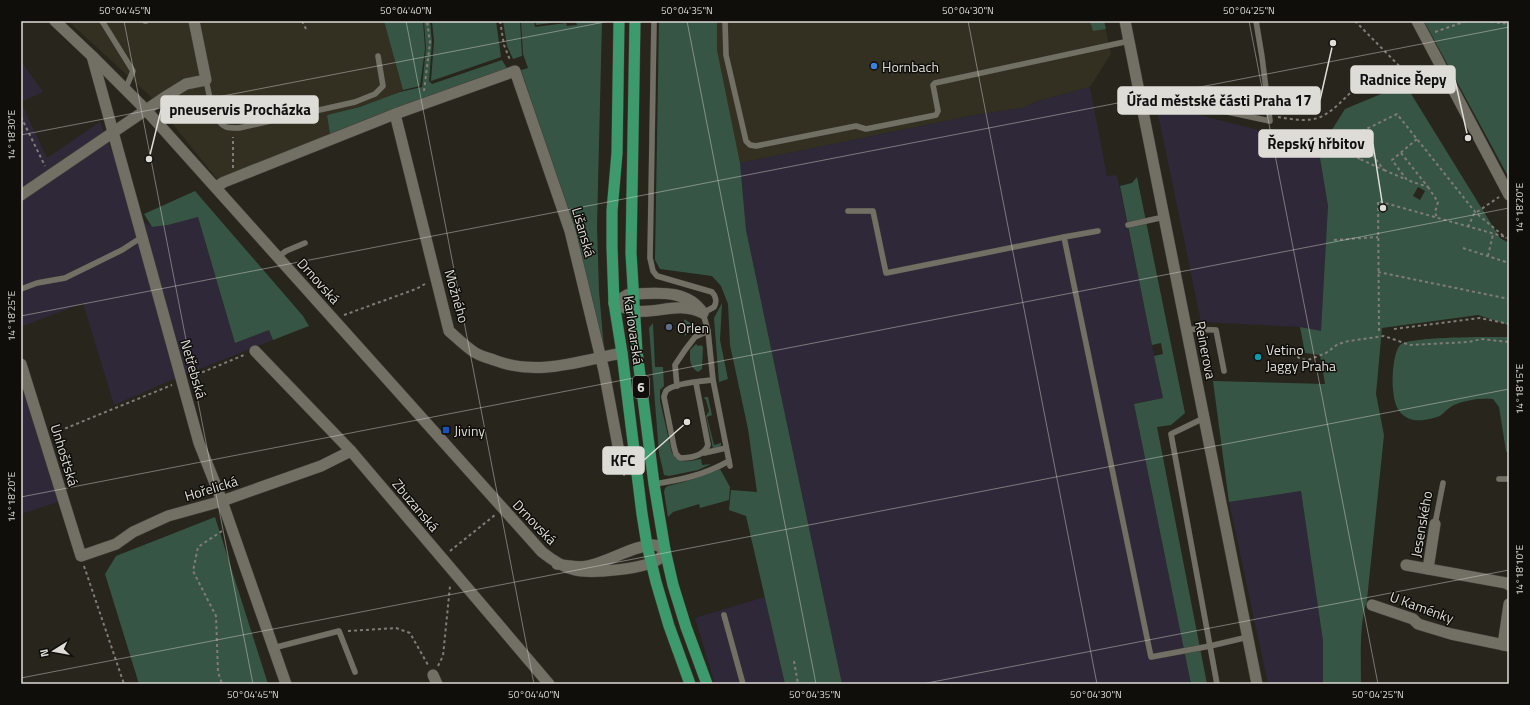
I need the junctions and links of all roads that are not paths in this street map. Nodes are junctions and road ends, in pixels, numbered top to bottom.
1 (55, 21) edge
2 (102, 21) edge
3 (108, 21) edge
4 (194, 21) edge
5 (619, 21) edge
6 (635, 21) edge
7 (654, 21) edge
8 (725, 21) edge
9 (1125, 21) edge
10 (1256, 21) edge
11 (1417, 21) edge
12 (110, 34) junction
13 (1129, 41) junction
14 (92, 56) junction
15 (378, 56) dead end
16 (206, 80) junction
17 (125, 90) junction
18 (1139, 93) junction
19 (146, 110) junction
20 (395, 114) junction
21 (113, 133) junction
22 (216, 188) junction
23 (21, 195) edge
24 (1505, 195) edge
25 (848, 211) dead end
26 (1164, 217) junction
27 (1128, 225) dead end
28 (1098, 230) dead end
29 (142, 237) junction
30 (1064, 237) junction
31 (305, 243) dead end
32 (278, 257) junction
33 (21, 289) edge
34 (632, 294) junction
35 (614, 303) junction
36 (634, 311) junction
37 (703, 313) junction
38 (1187, 329) junction
39 (708, 331) junction
40 (255, 351) road end
41 (622, 353) junction
42 (601, 358) junction
43 (21, 364) edge
44 (1224, 371) dead end
45 (712, 380) junction
46 (696, 383) junction
47 (677, 386) junction
48 (1204, 418) junction
49 (726, 448) junction
50 (351, 451) junction
51 (704, 453) junction
52 (620, 457) dead end
53 (1509, 479) edge
54 (1499, 480) dead end
55 (1443, 483) dead end
56 (654, 484) junction
57 (222, 501) junction
58 (1436, 524) joint
59 (647, 545) junction
60 (665, 550) junction
61 (81, 556) joint
62 (651, 562) junction
63 (558, 564) junction
64 (1406, 565) dead end
65 (1428, 569) junction
66 (1509, 585) edge
67 (1509, 604) edge
68 (1372, 605) dead end
69 (724, 615) dead end
70 (1248, 637) junction
71 (1506, 645) edge
72 (1210, 646) junction
73 (273, 648) junction
74 (354, 672) dead end
75 (286, 684) edge
76 (549, 684) edge
77 (690, 684) edge
78 (707, 684) edge
79 (743, 684) edge
80 (1217, 684) edge
81 (1258, 684) edge

1 - 14 street, Drnovská
2 - 12 lane
3 - 12 lane
4 - 16 street
5 - 35 main road, Karlovarská / 6
6 - 34 main road, Karlovarská / 6
7 - 37 lane
8 - 13 lane
9 - 13 street, Reinerova
10 - 18 lane
11 - 24 street
12 - 17 lane
13 - 18 street, Reinerova
14 - 17 street, Drnovská
14 - 21 street, Netřebská
15 - 16 lane
16 - 19 street
17 - 19 street, Drnovská
18 - 26 street, Reinerova
19 - 21 street
19 - 22 street, Drnovská
20 - 22 street
20 - 42 street, Možného
20 - 42 street, Lišanská
21 - 23 street
21 - 29 street, Netřebská
22 - 32 street, Drnovská
25 - 30 lane
26 - 27 lane
26 - 38 street, Reinerova
28 - 30 lane
29 - 33 lane
29 - 57 street, Netřebská
30 - 72 lane
31 - 32 lane
32 - 63 street, Drnovská
34 - 35 street
34 - 36 main road, Karlovarská / 6
34 - 37 street
35 - 36 street
35 - 41 main road, Karlovarská / 6
36 - 37 street
36 - 56 main road, Karlovarská / 6
37 - 39 lane
38 - 44 lane
38 - 48 street, Reinerova
39 - 45 lane
39 - 47 lane
40 - 50 street, Zbuzanská
41 - 42 street, Možného
41 - 59 main road, Karlovarská / 6
42 - 52 street, Lišanská
43 - 61 street, Unhošťská
45 - 46 lane
45 - 49 lane
46 - 47 lane
46 - 51 lane
47 - 51 lane
48 - 70 street, Reinerova
48 - 72 lane
49 - 51 lane
49 - 56 lane
50 - 57 street, Hořelická
50 - 76 street, Zbuzanská
53 - 54 lane
55 - 58 lane, Jesenského
56 - 60 main road, Karlovarská / 6
57 - 61 street, Hořelická
57 - 73 street, Netřebská
58 - 65 street, Jesenského
59 - 60 street
59 - 62 main road, Karlovarská / 6
59 - 63 street, Drnovská
60 - 62 street
60 - 78 main road, Karlovarská / 6
62 - 63 street, Drnovská
62 - 77 main road, Karlovarská / 6
64 - 65 street, Jesenského
65 - 66 street, Jesenského
67 - 71 street
68 - 71 street, U Kaménky
69 - 79 lane
70 - 72 lane
70 - 81 street, Reinerova
72 - 80 lane
73 - 74 lane
73 - 75 street, Netřebská

